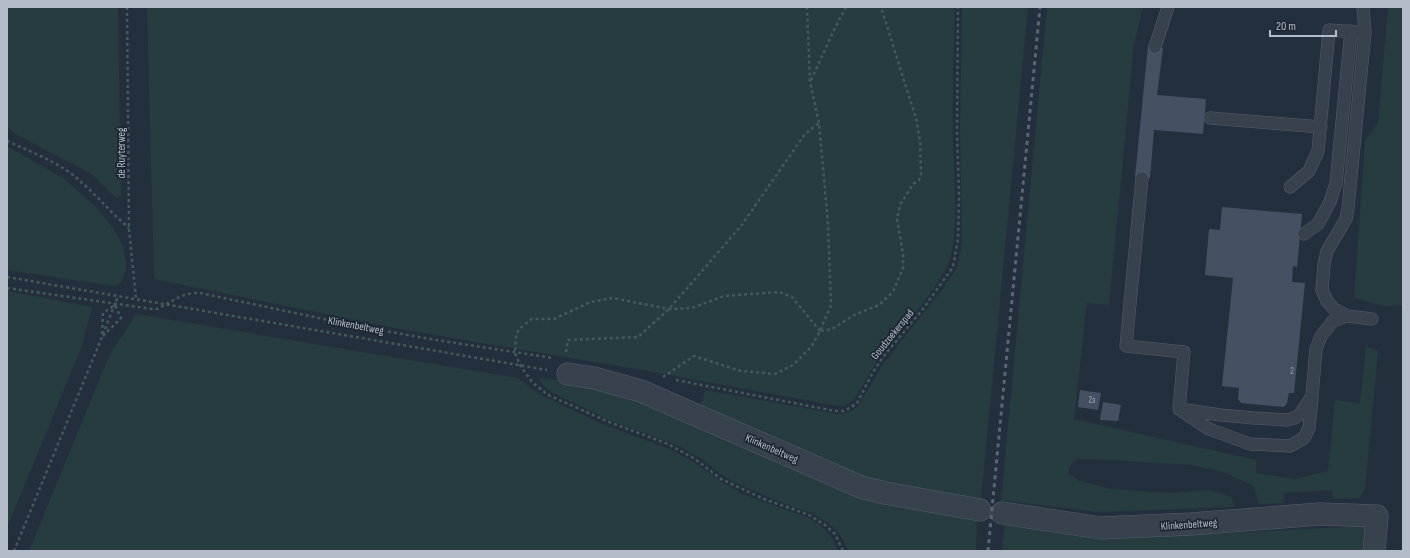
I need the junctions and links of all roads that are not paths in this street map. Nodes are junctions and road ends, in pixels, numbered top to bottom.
1 (1168, 7) edge
2 (1363, 7) edge
3 (1351, 31) junction
4 (1365, 32) junction
5 (1155, 47) dead end
6 (1210, 118) dead end
7 (1321, 127) junction
8 (1142, 178) dead end
9 (1290, 187) dead end
10 (1304, 234) dead end
11 (1347, 316) junction
12 (1372, 319) dead end
13 (560, 366) road end
14 (1312, 396) junction
15 (1179, 409) junction
16 (980, 510) dead end
17 (1002, 514) dead end
18 (1374, 551) edge

1 - 5 lane
2 - 4 lane
3 - 4 lane
3 - 7 lane
3 - 10 lane
4 - 11 lane
6 - 7 lane
7 - 9 lane
8 - 15 lane
11 - 12 lane
11 - 14 lane
13 - 16 street, Klinkenbeltweg
14 - 15 lane
14 - 15 lane
17 - 18 street, Klinkenbeltweg

